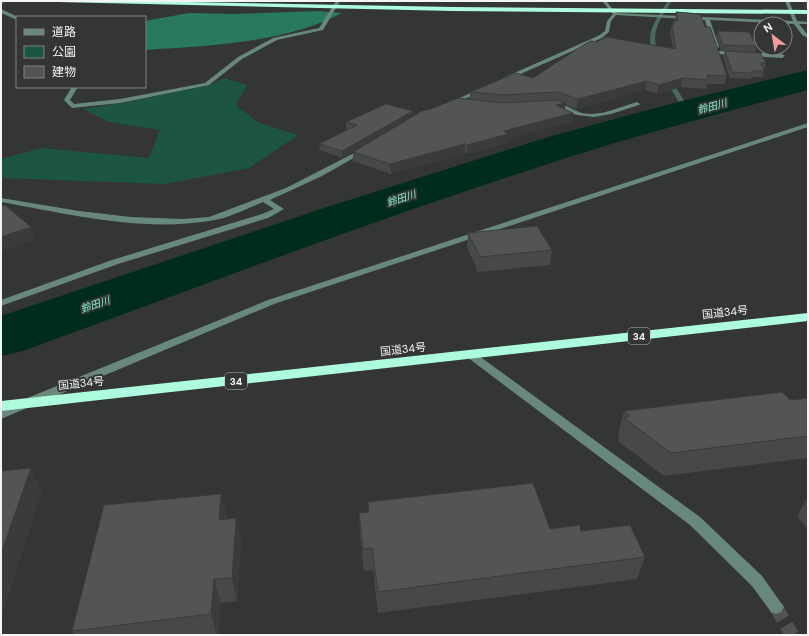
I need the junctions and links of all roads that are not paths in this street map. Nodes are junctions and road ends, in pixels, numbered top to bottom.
1 (6, 1) edge
2 (58, 1) edge
3 (338, 1) edge
4 (342, 1) edge
5 (604, 1) edge
6 (787, 1) edge
7 (1, 2) edge
8 (403, 2) edge
9 (544, 4) dead end
10 (551, 4) dead end
11 (567, 4) dead end
12 (808, 6) edge
13 (1, 11) edge
14 (808, 12) edge
15 (615, 14) junction
16 (16, 18) edge
17 (707, 18) junction
18 (796, 22) junction
19 (808, 23) edge
20 (808, 37) edge
21 (719, 53) junction
22 (753, 55) edge
23 (720, 60) edge
24 (501, 81) edge
25 (74, 88) edge
26 (487, 88) edge
27 (637, 104) dead end
28 (466, 105) edge
29 (545, 105) edge
30 (808, 125) edge
31 (369, 147) edge
32 (1, 200) edge
33 (265, 200) junction
34 (1, 303) edge
35 (808, 317) edge
36 (471, 355) junction
37 (24, 404) junction
38 (1, 406) edge
39 (1, 415) edge
40 (776, 607) tunnel mouth

1 - 7 street
2 - 14 highway
3 - 25 street
4 - 8 highway
5 - 15 street
6 - 18 street
9 - 10 highway
11 - 12 highway
13 - 16 street
15 - 17 street
15 - 24 street
17 - 18 street
17 - 21 street
18 - 19 street
18 - 20 street
21 - 22 street
21 - 23 street
26 - 28 street
27 - 29 street
30 - 37 street
31 - 33 street
32 - 33 street
33 - 34 street
35 - 36 highway, 国道34号 / 34
36 - 37 highway, 国道34号 / 34
36 - 40 street
37 - 38 highway, 国道34号 / 34
37 - 39 street

